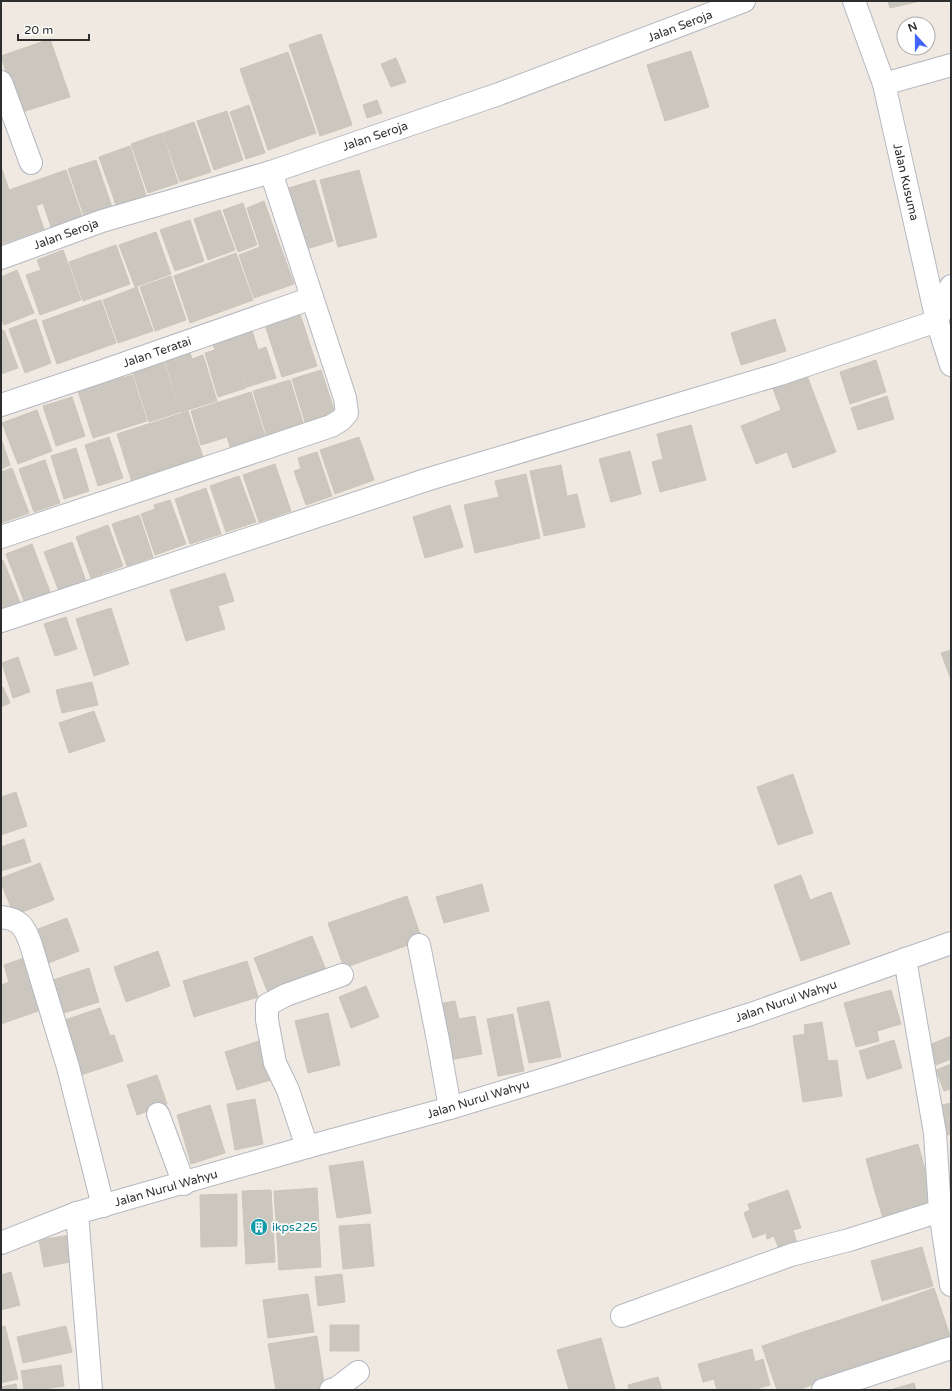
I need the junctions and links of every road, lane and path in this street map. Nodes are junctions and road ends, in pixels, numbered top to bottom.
1 (744, 1) edge
2 (854, 1) edge
3 (951, 65) edge
4 (1, 82) edge
5 (884, 84) junction
6 (31, 163) dead end
7 (272, 172) junction
8 (1, 258) edge
9 (951, 286) edge
10 (312, 298) junction
11 (937, 321) junction
12 (951, 364) edge
13 (1, 405) edge
14 (1, 537) edge
15 (1, 620) edge
16 (1, 917) edge
17 (951, 944) edge
18 (419, 945) dead end
19 (905, 959) junction
20 (342, 975) dead end
21 (450, 1108) junction
22 (158, 1114) dead end
23 (307, 1147) junction
24 (184, 1184) junction
25 (103, 1206) junction
26 (940, 1211) junction
27 (77, 1213) junction
28 (1, 1243) edge
29 (951, 1285) edge
30 (622, 1316) dead end
31 (951, 1348) edge
32 (358, 1372) dead end
33 (91, 1390) edge
34 (331, 1390) edge
35 (823, 1390) edge

1 - 7 street, Jalan Seroja
2 - 5 street, Jalan Kusuma
3 - 5 street
4 - 6 street
5 - 11 street, Jalan Kusuma
7 - 8 street, Jalan Seroja
7 - 10 street
9 - 11 street
10 - 13 street, Jalan Teratai
10 - 14 street
11 - 12 street, Jalan Kusuma
11 - 15 street
16 - 25 street
17 - 19 street, Jalan Nurul Wahyu
18 - 21 street
19 - 21 street, Jalan Nurul Wahyu
19 - 26 street
20 - 23 street
21 - 23 street, Jalan Nurul Wahyu
22 - 24 street
23 - 24 street, Jalan Nurul Wahyu
24 - 25 street, Jalan Nurul Wahyu
25 - 27 street, Jalan Nurul Wahyu
26 - 29 street
26 - 30 street
27 - 28 street, Jalan Nurul Wahyu
27 - 33 street
31 - 35 street
32 - 34 street

